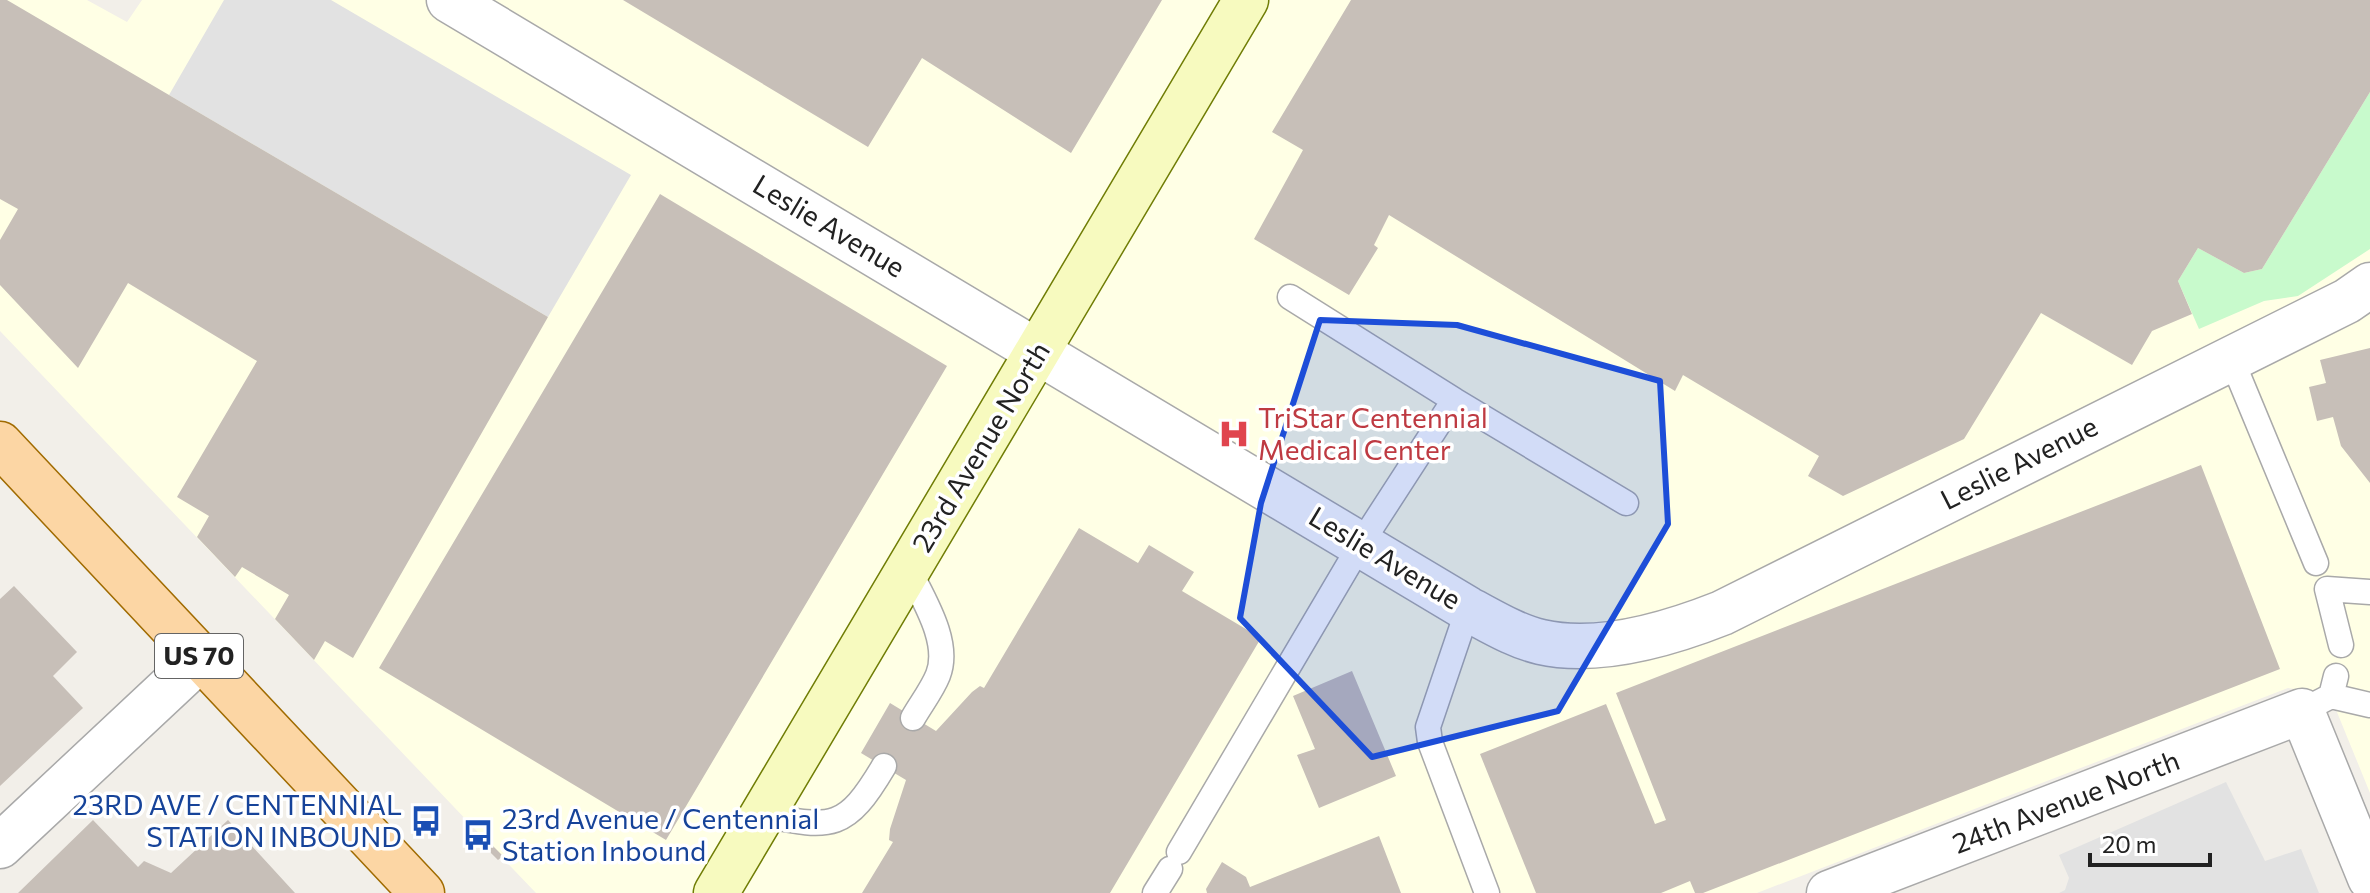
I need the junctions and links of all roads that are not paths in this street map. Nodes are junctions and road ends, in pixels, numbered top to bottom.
1 (449, 0) edge
2 (1246, 0) edge
3 (2370, 285) edge
4 (1290, 297) dead end
5 (1038, 350) junction
6 (2231, 358) junction
7 (1454, 400) junction
8 (0, 444) edge
9 (1626, 503) dead end
10 (1362, 542) junction
11 (2316, 563) dead end
12 (909, 570) junction
13 (2370, 592) edge
14 (1468, 609) junction
15 (2341, 645) dead end
16 (201, 658) junction
17 (2323, 695) junction
18 (2370, 705) edge
19 (913, 718) dead end
20 (884, 766) dead end
21 (763, 815) junction
22 (0, 846) edge
23 (2370, 878) edge
24 (422, 893) edge
25 (716, 893) edge
26 (1155, 893) edge
27 (1487, 893) edge
28 (1829, 893) edge

1 - 5 street, Leslie Avenue
2 - 5 street, 23rd Avenue North
3 - 6 street, Leslie Avenue
4 - 7 lane
5 - 10 street, Leslie Avenue
5 - 12 street, 23rd Avenue North
6 - 11 lane
6 - 14 street, Leslie Avenue
7 - 9 lane
7 - 10 lane
8 - 16 main road, US 70
10 - 14 street, Leslie Avenue
10 - 26 lane
12 - 19 lane
12 - 21 street, 23rd Avenue North
13 - 15 lane
14 - 27 lane
16 - 22 street
16 - 24 main road, US 70
17 - 18 lane
17 - 23 street
17 - 28 street, 24th Avenue North
20 - 21 lane
21 - 25 street, 23rd Avenue North

